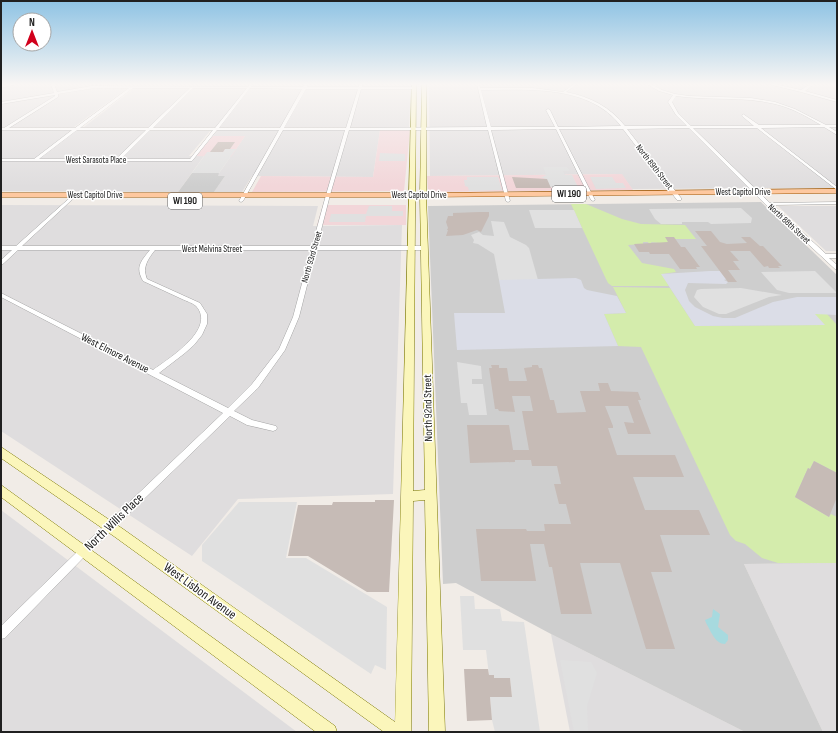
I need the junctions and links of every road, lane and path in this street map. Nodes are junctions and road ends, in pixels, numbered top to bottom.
1 (20, 118) edge
2 (90, 118) edge
3 (161, 118) edge
4 (225, 118) edge
5 (288, 118) edge
6 (350, 118) edge
7 (413, 118) edge
8 (424, 118) edge
9 (487, 118) edge
10 (552, 118) edge
11 (616, 118) edge
12 (682, 118) edge
13 (748, 118) edge
14 (811, 118) edge
15 (758, 126) junction
16 (824, 126) junction
17 (837, 126) edge
18 (624, 127) junction
19 (690, 127) junction
20 (77, 128) junction
21 (490, 128) junction
22 (557, 128) junction
23 (2, 129) edge
24 (150, 129) junction
25 (217, 129) junction
26 (282, 129) junction
27 (347, 129) junction
28 (413, 129) junction
29 (424, 129) junction
30 (837, 134) edge
31 (1, 160) edge
32 (35, 160) junction
33 (117, 160) junction
34 (837, 190) edge
35 (756, 192) junction
36 (674, 193) junction
37 (1, 195) edge
38 (74, 195) junction
39 (508, 197) junction
40 (592, 197) junction
41 (243, 198) junction
42 (328, 198) junction
43 (412, 198) junction
44 (423, 198) junction
45 (762, 198) junction
46 (837, 198) edge
47 (679, 199) junction
48 (1, 201) edge
49 (66, 201) junction
50 (837, 203) edge
51 (768, 204) junction
52 (1, 248) edge
53 (17, 248) junction
54 (424, 248) junction
55 (152, 249) junction
56 (314, 249) junction
57 (412, 249) junction
58 (824, 256) junction
59 (837, 256) edge
60 (1, 263) edge
61 (837, 268) edge
62 (1, 295) edge
63 (154, 373) junction
64 (229, 412) junction
65 (273, 428) dead end
66 (1, 452) edge
67 (1, 490) edge
68 (430, 495) junction
69 (407, 496) junction
70 (110, 527) junction
71 (84, 551) junction
72 (1, 634) edge
73 (329, 732) edge
74 (397, 732) edge
75 (403, 732) edge
76 (437, 732) edge

1 - 23 street
2 - 20 street
3 - 24 street
4 - 25 street
5 - 26 street
6 - 27 street, North 93rd Street
7 - 28 main road, North 92nd Street
8 - 29 main road, North 92nd Street
9 - 21 street
10 - 22 street
11 - 18 street, North 89th Street
12 - 19 street, North 88th Street
13 - 15 street
14 - 16 street
15 - 16 street
15 - 19 street
15 - 34 street
16 - 17 street
16 - 30 street
18 - 19 street
18 - 22 street
18 - 36 street, North 89th Street
19 - 35 street, North 88th Street
20 - 23 street
20 - 24 street
20 - 32 street
21 - 22 street
21 - 29 street
21 - 39 street
22 - 40 street
24 - 25 street
24 - 33 street
25 - 26 street
25 - 33 street, West Sarasota Place
26 - 27 street
26 - 41 street
27 - 28 street
27 - 42 street, North 93rd Street
28 - 29 street
28 - 43 main road, North 92nd Street
29 - 44 main road, North 92nd Street
31 - 32 street, West Sarasota Place
32 - 33 street, West Sarasota Place
34 - 35 main road, West Capitol Drive / WI 190
35 - 36 main road, West Capitol Drive / WI 190
35 - 45 street, North 88th Street
36 - 40 main road, West Capitol Drive / WI 190
36 - 47 street, North 89th Street
37 - 38 main road, West Capitol Drive / WI 190
38 - 41 main road, West Capitol Drive / WI 190
38 - 49 street
39 - 40 main road, West Capitol Drive / WI 190
39 - 44 main road, West Capitol Drive / WI 190
39 - 44 main road, West Capitol Drive / WI 190
40 - 47 main road, West Capitol Drive / WI 190
41 - 42 main road, West Capitol Drive / WI 190
41 - 49 main road, West Capitol Drive / WI 190
42 - 43 main road, West Capitol Drive / WI 190
42 - 43 main road, West Capitol Drive / WI 190
42 - 56 street, North 93rd Street
43 - 44 main road, West Capitol Drive / WI 190
43 - 57 main road, North 92nd Street
44 - 54 main road, North 92nd Street
45 - 46 main road, West Capitol Drive / WI 190
45 - 47 main road, West Capitol Drive / WI 190
45 - 51 street, North 88th Street
48 - 49 main road, West Capitol Drive / WI 190
49 - 53 street
50 - 51 street, West Capitol Drive
51 - 58 street, North 88th Street
52 - 53 street, West Melvina Street
53 - 55 street, West Melvina Street
53 - 60 street
54 - 57 street, West Melvina Street
54 - 68 main road, North 92nd Street
55 - 56 street, West Melvina Street
55 - 63 street
56 - 57 street, West Melvina Street
56 - 64 street, North 93rd Street
57 - 69 main road, North 92nd Street
58 - 59 street
58 - 61 street, North 88th Street
62 - 63 street, West Elmore Avenue
63 - 64 street, West Elmore Avenue
64 - 65 street, West Elmore Avenue
64 - 70 street, North Willis Place
66 - 70 main road, West Lisbon Avenue
67 - 71 main road
68 - 69 main road
68 - 76 main road, North 92nd Street
69 - 75 main road, North 92nd Street
70 - 71 street, North Willis Place
70 - 74 main road, West Lisbon Avenue
71 - 72 street, North Willis Place
71 - 73 main road

